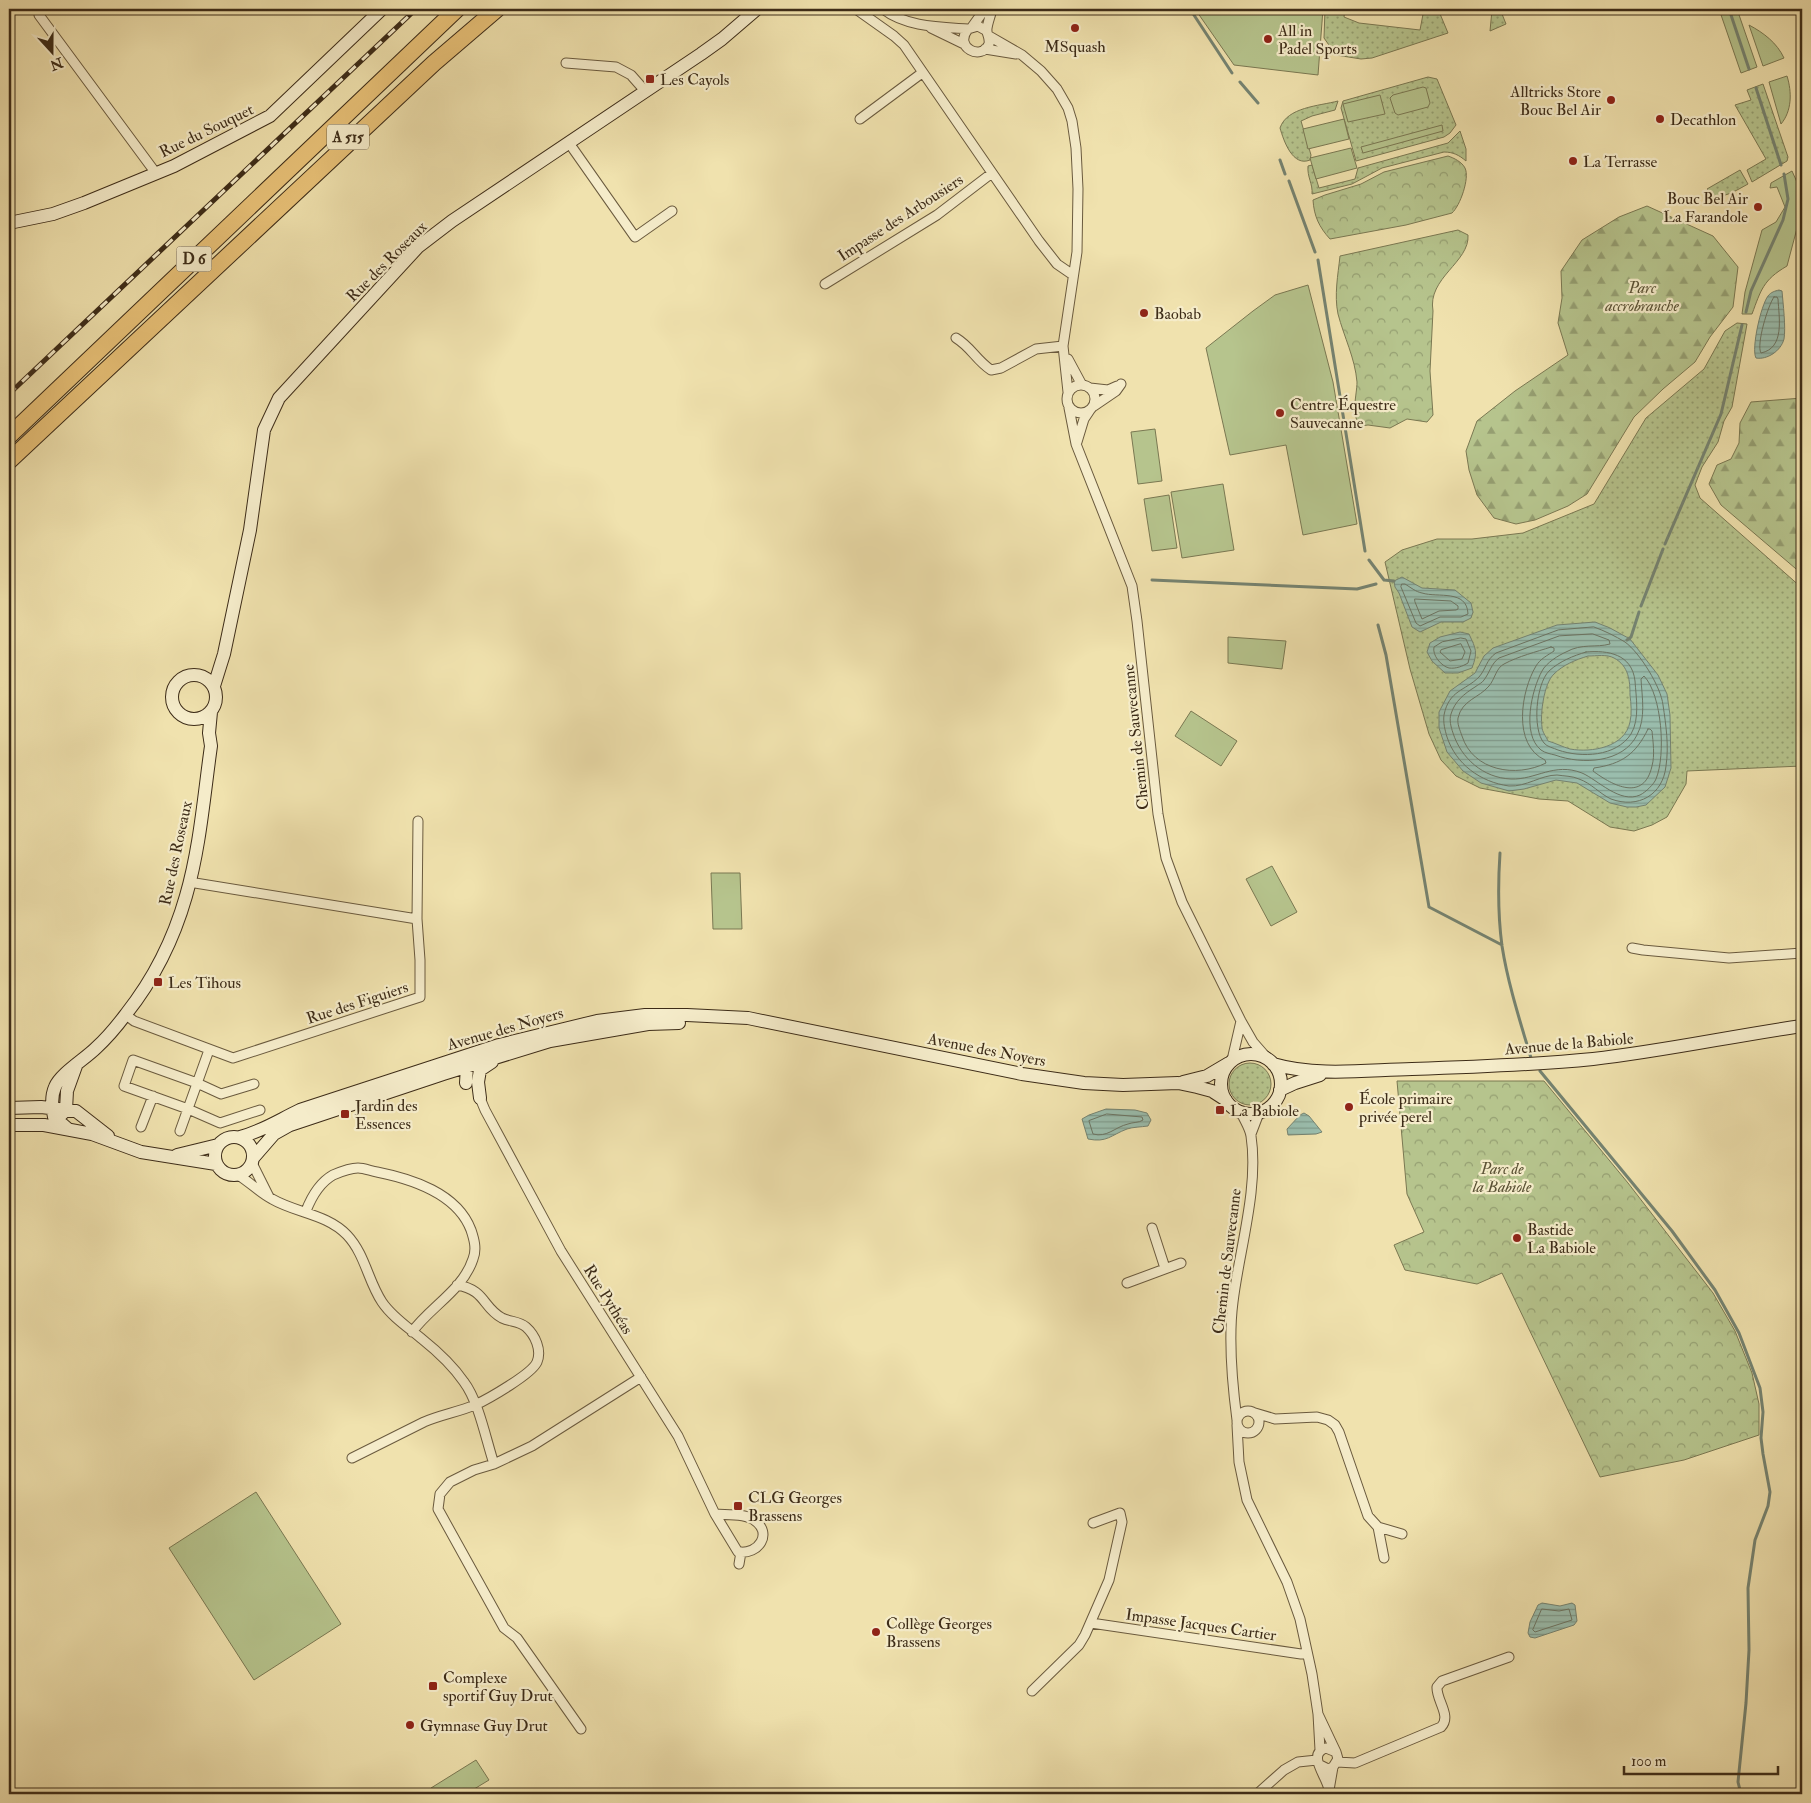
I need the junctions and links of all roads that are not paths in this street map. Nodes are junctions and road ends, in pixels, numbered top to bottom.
1 (382, 9) edge
2 (444, 9) edge
3 (457, 9) edge
4 (484, 9) edge
5 (497, 9) edge
6 (757, 9) edge
7 (856, 9) edge
8 (883, 9) edge
9 (985, 9) edge
10 (992, 9) edge
11 (39, 15) dead end
12 (927, 25) junction
13 (970, 28) junction
14 (988, 34) junction
15 (964, 44) junction
16 (985, 49) junction
17 (1022, 55) junction
18 (566, 63) dead end
19 (922, 73) junction
20 (380, 82) junction
21 (646, 92) junction
22 (860, 119) dead end
23 (569, 143) junction
24 (155, 172) junction
25 (992, 174) junction
26 (672, 211) dead end
27 (9, 223) edge
28 (214, 267) junction
29 (1073, 276) junction
30 (825, 284) dead end
31 (956, 338) dead end
32 (1064, 346) junction
33 (1066, 356) junction
34 (1086, 387) junction
35 (1068, 392) junction
36 (1069, 408) junction
37 (1092, 408) junction
38 (9, 436) edge
39 (1076, 444) junction
40 (9, 461) edge
41 (221, 665) junction
42 (204, 677) junction
43 (214, 686) junction
44 (211, 712) junction
45 (198, 719) junction
46 (209, 733) junction
47 (418, 821) dead end
48 (189, 882) junction
49 (417, 919) junction
50 (1632, 948) dead end
51 (1802, 953) edge
52 (126, 1015) junction
53 (1241, 1021) junction
54 (1802, 1026) edge
55 (209, 1050) junction
56 (498, 1051) junction
57 (1232, 1061) junction
58 (1270, 1061) junction
59 (76, 1066) junction
60 (468, 1066) junction
61 (1337, 1071) junction
62 (443, 1074) junction
63 (197, 1083) junction
64 (466, 1083) junction
65 (254, 1084) dead end
66 (1178, 1084) junction
67 (1280, 1090) junction
68 (153, 1096) junction
69 (480, 1098) junction
70 (1226, 1100) junction
71 (9, 1108) edge
72 (188, 1109) junction
73 (66, 1110) junction
74 (260, 1110) dead end
75 (1241, 1112) junction
76 (53, 1113) junction
77 (1258, 1113) junction
78 (14, 1125) edge
79 (141, 1127) dead end
80 (68, 1129) junction
81 (180, 1131) dead end
82 (1251, 1134) junction
83 (240, 1137) junction
84 (218, 1145) junction
85 (123, 1146) junction
86 (170, 1156) junction
87 (253, 1160) junction
88 (216, 1164) junction
89 (238, 1175) junction
90 (270, 1199) junction
91 (306, 1212) junction
92 (1152, 1228) dead end
93 (1181, 1263) dead end
94 (1165, 1268) junction
95 (1127, 1283) dead end
96 (457, 1285) junction
97 (412, 1332) junction
98 (640, 1377) junction
99 (1234, 1391) junction
100 (476, 1405) junction
101 (1253, 1412) junction
102 (1275, 1419) junction
103 (1237, 1422) junction
104 (1259, 1426) junction
105 (1251, 1433) junction
106 (1240, 1452) junction
107 (352, 1458) dead end
108 (494, 1464) junction
109 (714, 1514) junction
110 (1093, 1523) dead end
111 (1378, 1527) junction
112 (1402, 1534) dead end
113 (741, 1552) junction
114 (1384, 1558) dead end
115 (739, 1564) dead end
116 (1091, 1623) junction
117 (1307, 1653) junction
118 (1509, 1657) dead end
119 (1032, 1692) dead end
120 (1318, 1714) junction
121 (581, 1729) dead end
122 (1320, 1750) junction
123 (1336, 1752) junction
124 (1318, 1763) junction
125 (1335, 1764) junction
126 (1329, 1792) edge
127 (1257, 1794) edge

1 - 24 street, Rue du Souquet
2 - 20 highway
3 - 20 highway
4 - 28 highway, A 515
5 - 28 highway
6 - 21 street, Rue des Roseaux
7 - 19 street
8 - 12 street
9 - 13 street
10 - 14 street
11 - 24 street
12 - 13 street
12 - 15 street
13 - 14 street
13 - 15 street
14 - 16 street
14 - 17 street
15 - 16 street
16 - 17 street
17 - 29 street
18 - 21 street
19 - 22 street
19 - 25 street
20 - 38 highway, D 6
21 - 23 street, Rue des Roseaux
23 - 26 street
23 - 41 street, Rue des Roseaux
24 - 27 street, Rue du Souquet
25 - 29 street
25 - 30 street, Impasse des Arbousiers
28 - 40 highway, D 6
29 - 32 street
31 - 32 street
32 - 33 street
33 - 34 street
33 - 35 street
34 - 35 street
34 - 37 street
34 - 37 street
35 - 36 street
36 - 37 street
36 - 39 street, Chemin de Sauvecanne
37 - 39 street
39 - 53 street, Chemin de Sauvecanne
41 - 42 street
41 - 43 street, Rue des Roseaux
42 - 43 street
42 - 45 street
43 - 44 street, Rue des Roseaux
44 - 45 street
44 - 46 street, Rue des Roseaux
45 - 46 street
46 - 48 street, Rue des Roseaux
47 - 49 street
48 - 49 street
48 - 52 street, Rue des Roseaux
49 - 55 street, Rue des Figuiers
50 - 51 street
52 - 55 street, Rue des Figuiers
52 - 59 street, Rue des Roseaux
53 - 57 street
53 - 58 street, Chemin de Sauvecanne
54 - 61 street, Avenue de la Babiole
55 - 63 street
56 - 60 street, Avenue des Noyers
56 - 66 street, Avenue des Noyers
56 - 69 street
56 - 83 street, Avenue des Noyers
57 - 58 street
57 - 66 street, Avenue des Noyers
57 - 70 street
58 - 61 street, Avenue de la Babiole
58 - 67 street
59 - 73 street, Rue des Roseaux
59 - 76 street, Rue des Roseaux
60 - 62 street, Avenue des Noyers
60 - 64 street
61 - 67 street, Avenue de la Babiole
62 - 64 street
62 - 87 street, Avenue des Noyers
63 - 65 street
63 - 68 street
63 - 72 street
64 - 69 street
66 - 70 street, Avenue des Noyers
67 - 77 street
68 - 72 street
68 - 79 street
69 - 98 street, Rue Pythéas
70 - 75 street
71 - 76 street
72 - 74 street
72 - 81 street
73 - 76 street
73 - 85 street
75 - 77 street
75 - 82 street, Chemin de Sauvecanne
76 - 78 street
76 - 80 street
77 - 82 street, Chemin de Sauvecanne
78 - 80 street
80 - 85 street
82 - 99 street, Chemin de Sauvecanne
83 - 84 street
83 - 87 street
84 - 86 street
84 - 88 street
85 - 86 street
86 - 88 street
87 - 89 street
87 - 90 street
88 - 89 street
89 - 90 street
90 - 91 street
91 - 96 street
91 - 97 street
92 - 94 street
93 - 94 street
94 - 95 street
96 - 97 street
96 - 100 street
97 - 100 street
98 - 108 street
98 - 109 street, Rue Pythéas
99 - 101 street
99 - 103 street, Chemin de Sauvecanne
100 - 107 street
100 - 108 street
101 - 102 street
101 - 103 street
101 - 104 street
102 - 104 street
102 - 111 street
103 - 105 street
103 - 106 street, Chemin de Sauvecanne
104 - 105 street
105 - 106 street
106 - 117 street, Chemin de Sauvecanne
108 - 121 street
109 - 113 street, Rue Pythéas
109 - 113 street
110 - 116 street
111 - 112 street
111 - 114 street
113 - 115 street
116 - 117 street, Impasse Jacques Cartier
116 - 119 street
117 - 120 street, Chemin de Sauvecanne
118 - 125 street
120 - 122 street, Chemin de Sauvecanne
120 - 123 street, Chemin de Sauvecanne
122 - 123 street
122 - 124 street
123 - 125 street
124 - 125 street
124 - 126 street
124 - 127 street
125 - 126 street

